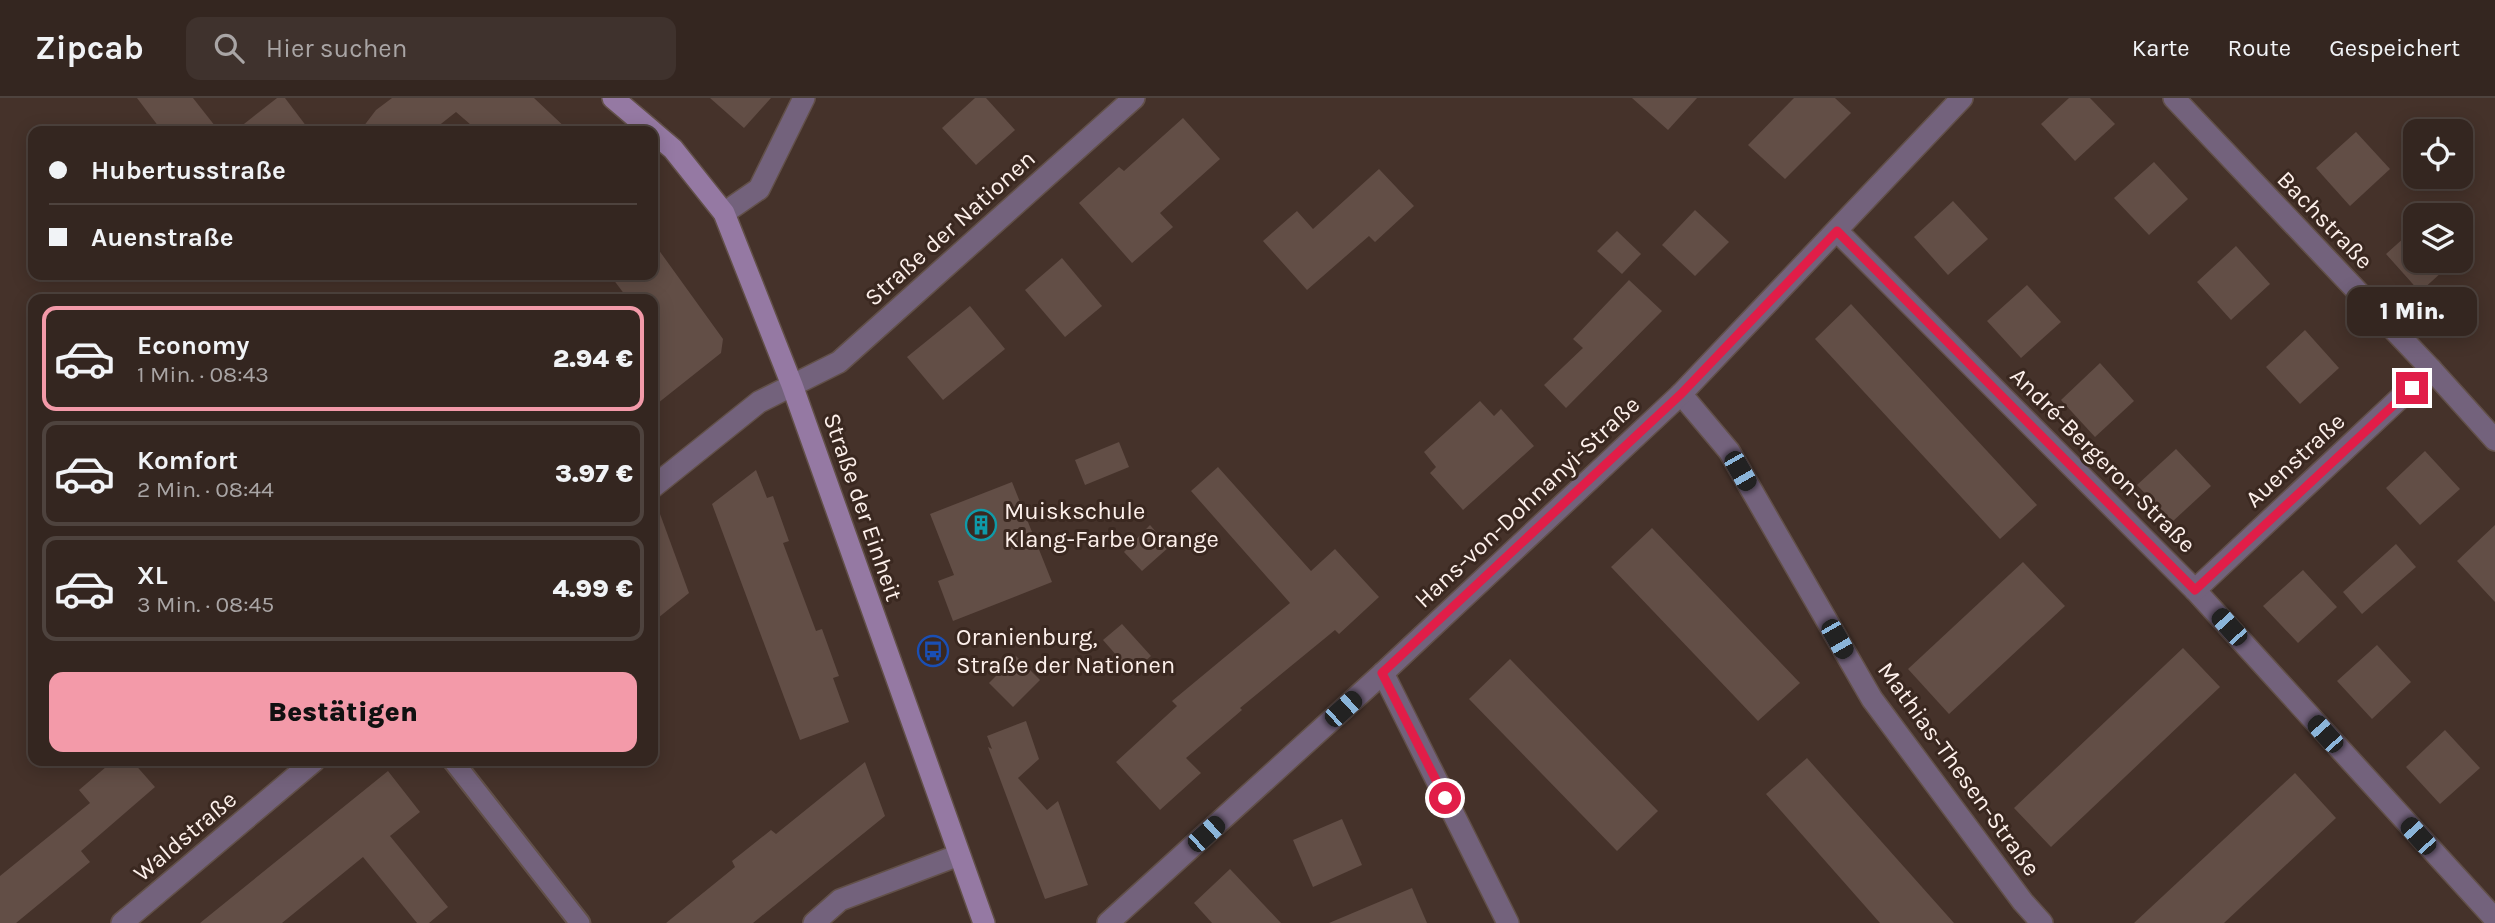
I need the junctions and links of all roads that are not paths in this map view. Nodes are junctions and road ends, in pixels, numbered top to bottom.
1 (613, 98) edge
2 (804, 98) edge
3 (1134, 98) edge
4 (1962, 98) edge
5 (2174, 98) edge
6 (645, 126) edge
7 (658, 137) edge
8 (724, 213) junction
9 (1837, 231) junction
10 (2431, 369) junction
11 (792, 385) junction
12 (1681, 394) junction
13 (2495, 440) edge
14 (658, 483) edge
15 (2195, 590) junction
16 (1382, 673) junction
17 (308, 766) edge
18 (457, 766) edge
19 (959, 855) junction
20 (2495, 919) edge
21 (123, 923) edge
22 (580, 923) edge
23 (814, 923) edge
24 (984, 923) edge
25 (1108, 923) edge
26 (1508, 923) edge
27 (2042, 923) edge

1 - 6 street, Straße der Einheit
2 - 8 street
3 - 11 street, Straße der Nationen
4 - 9 street, Hans-von-Dohnanyi-Straße
5 - 10 street, Bachstraße
7 - 8 street, Straße der Einheit
8 - 11 street, Straße der Einheit
9 - 12 street, Hans-von-Dohnanyi-Straße
9 - 15 street, André-Bergeron-Straße
10 - 13 street, Bachstraße
10 - 15 street, Auenstraße
11 - 14 street
11 - 19 street, Straße der Einheit
12 - 16 street, Hans-von-Dohnanyi-Straße
12 - 27 street, Mathias-Thesen-Straße
15 - 20 street, André-Bergeron-Straße
16 - 25 street, Hans-von-Dohnanyi-Straße
16 - 26 street
17 - 21 street, Waldstraße
18 - 22 lane
19 - 23 street
19 - 24 street, Straße der Einheit

